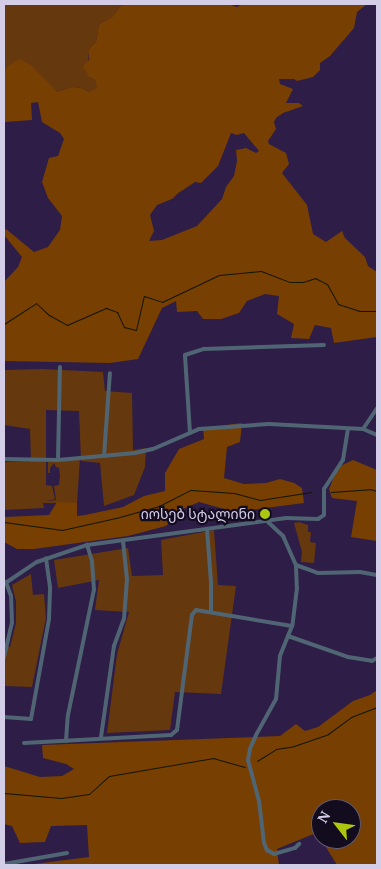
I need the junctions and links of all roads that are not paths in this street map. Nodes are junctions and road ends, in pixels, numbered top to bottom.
1 (324, 345) dead end
2 (60, 367) dead end
3 (110, 373) dead end
4 (377, 408) edge
5 (348, 429) junction
6 (363, 429) junction
7 (190, 432) junction
8 (377, 435) edge
9 (104, 456) junction
10 (4, 459) edge
11 (58, 460) junction
12 (268, 522) junction
13 (207, 529) junction
14 (123, 541) junction
15 (86, 545) junction
16 (46, 558) junction
17 (296, 565) junction
18 (377, 575) edge
19 (5, 583) edge
20 (211, 611) junction
21 (292, 626) junction
22 (288, 636) junction
23 (4, 657) edge
24 (377, 658) edge
25 (4, 717) edge
26 (101, 738) junction
27 (66, 741) junction
28 (24, 743) dead end
29 (299, 844) dead end
30 (67, 853) dead end
31 (4, 864) edge

1 - 7 street
2 - 11 street
3 - 9 street
4 - 6 street
5 - 6 street
5 - 7 street
5 - 12 street
6 - 8 street
7 - 9 street
9 - 11 street
10 - 11 street
12 - 13 street
12 - 17 street
13 - 14 street
13 - 20 street
14 - 15 street
14 - 26 street
15 - 16 street
15 - 27 street
16 - 19 street
16 - 25 street
17 - 18 street
17 - 21 street
19 - 23 street
20 - 21 street
20 - 26 street
21 - 22 street
22 - 24 street
22 - 29 street
26 - 27 street
27 - 28 street
30 - 31 street

